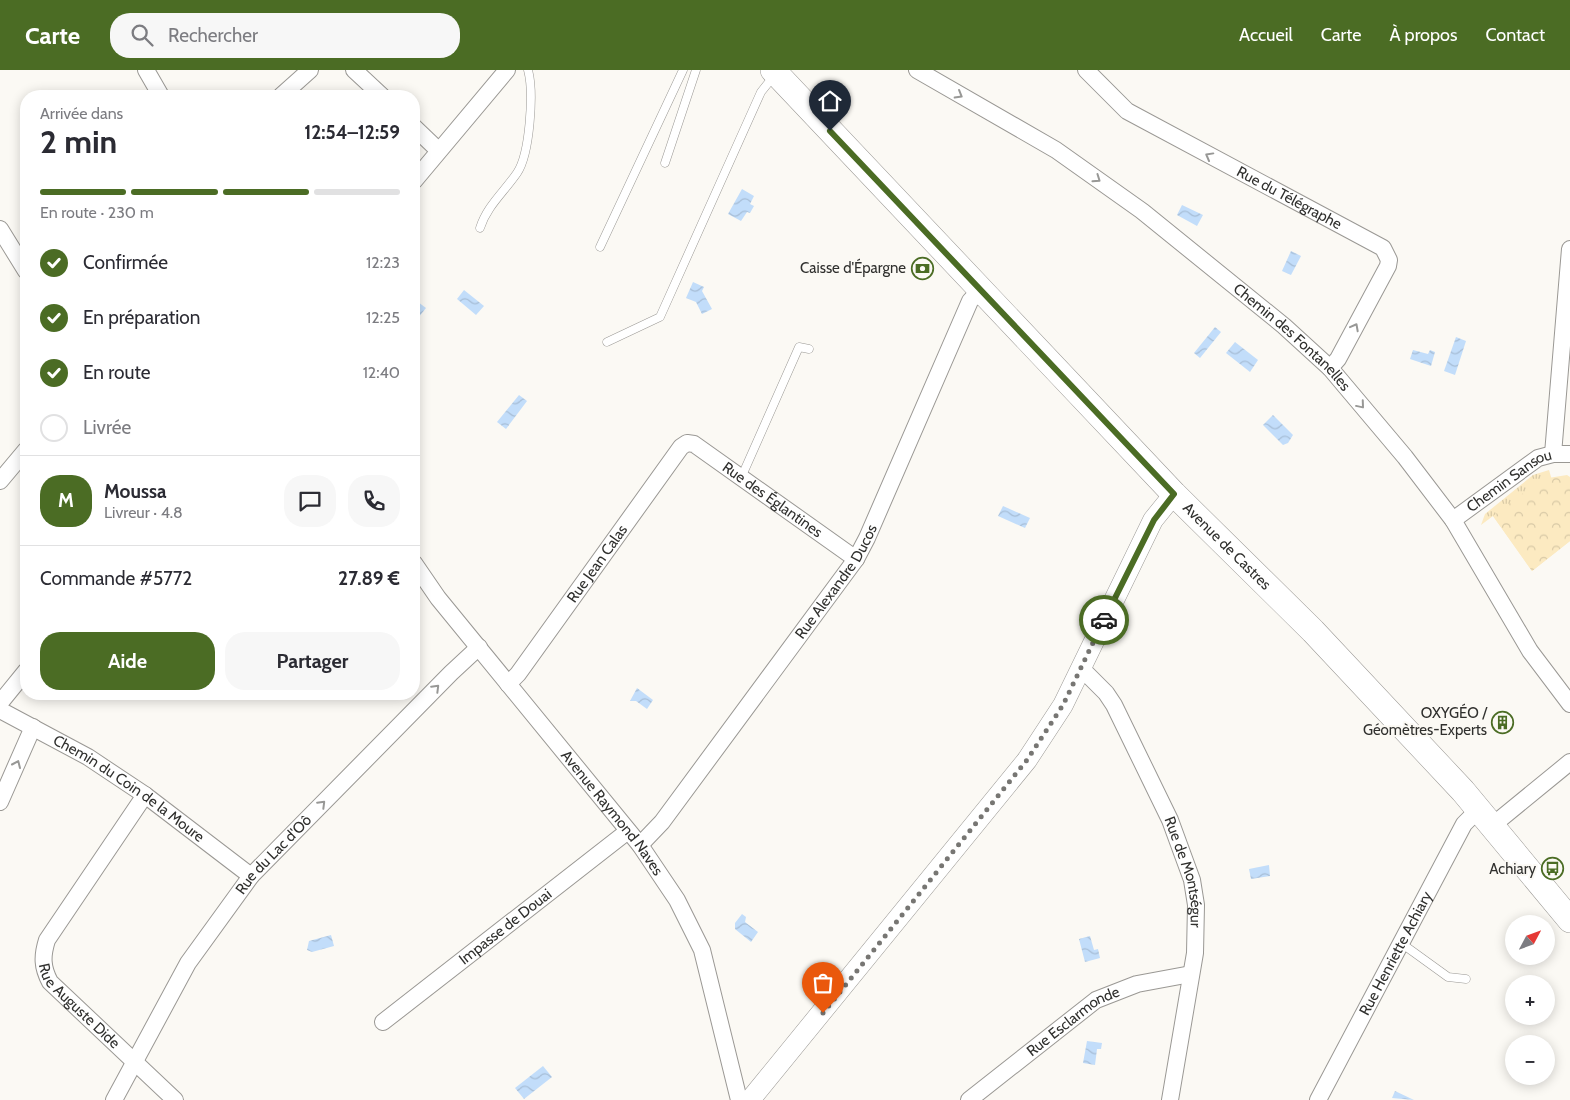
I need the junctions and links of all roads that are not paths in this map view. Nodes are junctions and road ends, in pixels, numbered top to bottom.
1 (146, 70) edge
2 (310, 70) edge
3 (354, 70) edge
4 (507, 70) edge
5 (528, 70) edge
6 (683, 70) edge
7 (696, 70) edge
8 (917, 70) edge
9 (1086, 70) edge
10 (774, 72) edge
11 (158, 90) edge
12 (288, 90) edge
13 (376, 90) edge
14 (420, 133) edge
15 (438, 150) junction
16 (665, 162) dead end
17 (420, 173) edge
18 (480, 228) dead end
19 (0, 229) edge
20 (600, 247) dead end
21 (1570, 258) edge
22 (20, 261) edge
23 (981, 289) junction
24 (607, 342) dead end
25 (809, 349) dead end
26 (1330, 368) junction
27 (687, 443) joint
28 (1553, 454) junction
29 (1570, 454) edge
30 (20, 457) edge
31 (741, 478) junction
32 (0, 481) edge
33 (1174, 494) junction
34 (1453, 520) junction
35 (856, 558) junction
36 (420, 572) edge
37 (479, 647) junction
38 (1082, 668) junction
39 (20, 678) edge
40 (508, 684) junction
41 (0, 703) edge
42 (1570, 704) edge
43 (0, 710) edge
44 (33, 727) junction
45 (1570, 762) edge
46 (146, 795) junction
47 (0, 802) edge
48 (1486, 817) junction
49 (628, 831) junction
50 (640, 845) junction
51 (251, 876) junction
52 (1570, 920) edge
53 (1401, 943) junction
54 (1191, 974) junction
55 (1466, 979) dead end
56 (383, 1022) dead end
57 (133, 1061) junction
58 (114, 1100) edge
59 (175, 1100) edge
60 (739, 1100) edge
61 (750, 1100) edge
62 (969, 1100) edge
63 (1170, 1100) edge
64 (1318, 1100) edge

1 - 11 street
2 - 12 street
3 - 13 street
4 - 15 street
5 - 18 lane
6 - 20 lane
7 - 16 lane
8 -> 26 street, Chemin des Fontanelles
26 -> 9 street, Rue du Télégraphe
10 - 23 main road, Avenue de Castres
10 - 24 lane
14 - 15 street
15 - 17 street
19 - 22 street
21 - 28 street
23 - 33 main road, Avenue de Castres
23 - 35 street, Rue Alexandre Ducos
25 - 31 lane
26 -> 34 street, Chemin des Fontanelles
27 - 31 street, Rue des Églantines
27 - 40 street, Rue Jean Calas
28 - 29 street, Chemin Sansou
28 - 34 street, Chemin Sansou
30 - 32 street
31 - 35 street, Rue des Églantines
33 - 38 street
33 - 48 main road, Avenue de Castres
34 - 42 street, Chemin des Fontanelles
35 - 50 street, Rue Alexandre Ducos
36 - 37 street, Avenue Raymond Naves
37 - 40 street, Avenue Raymond Naves
51 -> 37 street, Rue du Lac d'Oô
38 - 54 street, Rue de Montségur
38 - 61 street
39 - 41 street
40 - 49 street, Avenue Raymond Naves
43 - 44 street, Chemin du Coin de la Moure
44 - 46 street, Chemin du Coin de la Moure
47 -> 44 street
45 - 48 street, Rue Henriette Achiary
46 - 51 street, Chemin du Coin de la Moure
46 - 57 street, Rue Auguste Dide
48 - 52 main road, Avenue de Castres
48 - 53 street, Rue Henriette Achiary
49 - 50 street, Avenue Raymond Naves
49 - 56 street, Impasse de Douai
50 - 60 street, Avenue Raymond Naves
51 - 57 street, Rue du Lac d'Oô
53 - 55 lane
53 - 64 street, Rue Henriette Achiary
54 - 62 street, Rue Esclarmonde
54 - 63 street, Rue de Montségur
57 - 58 street, Rue du Lac d'Oô
57 - 59 street, Rue Auguste Dide

